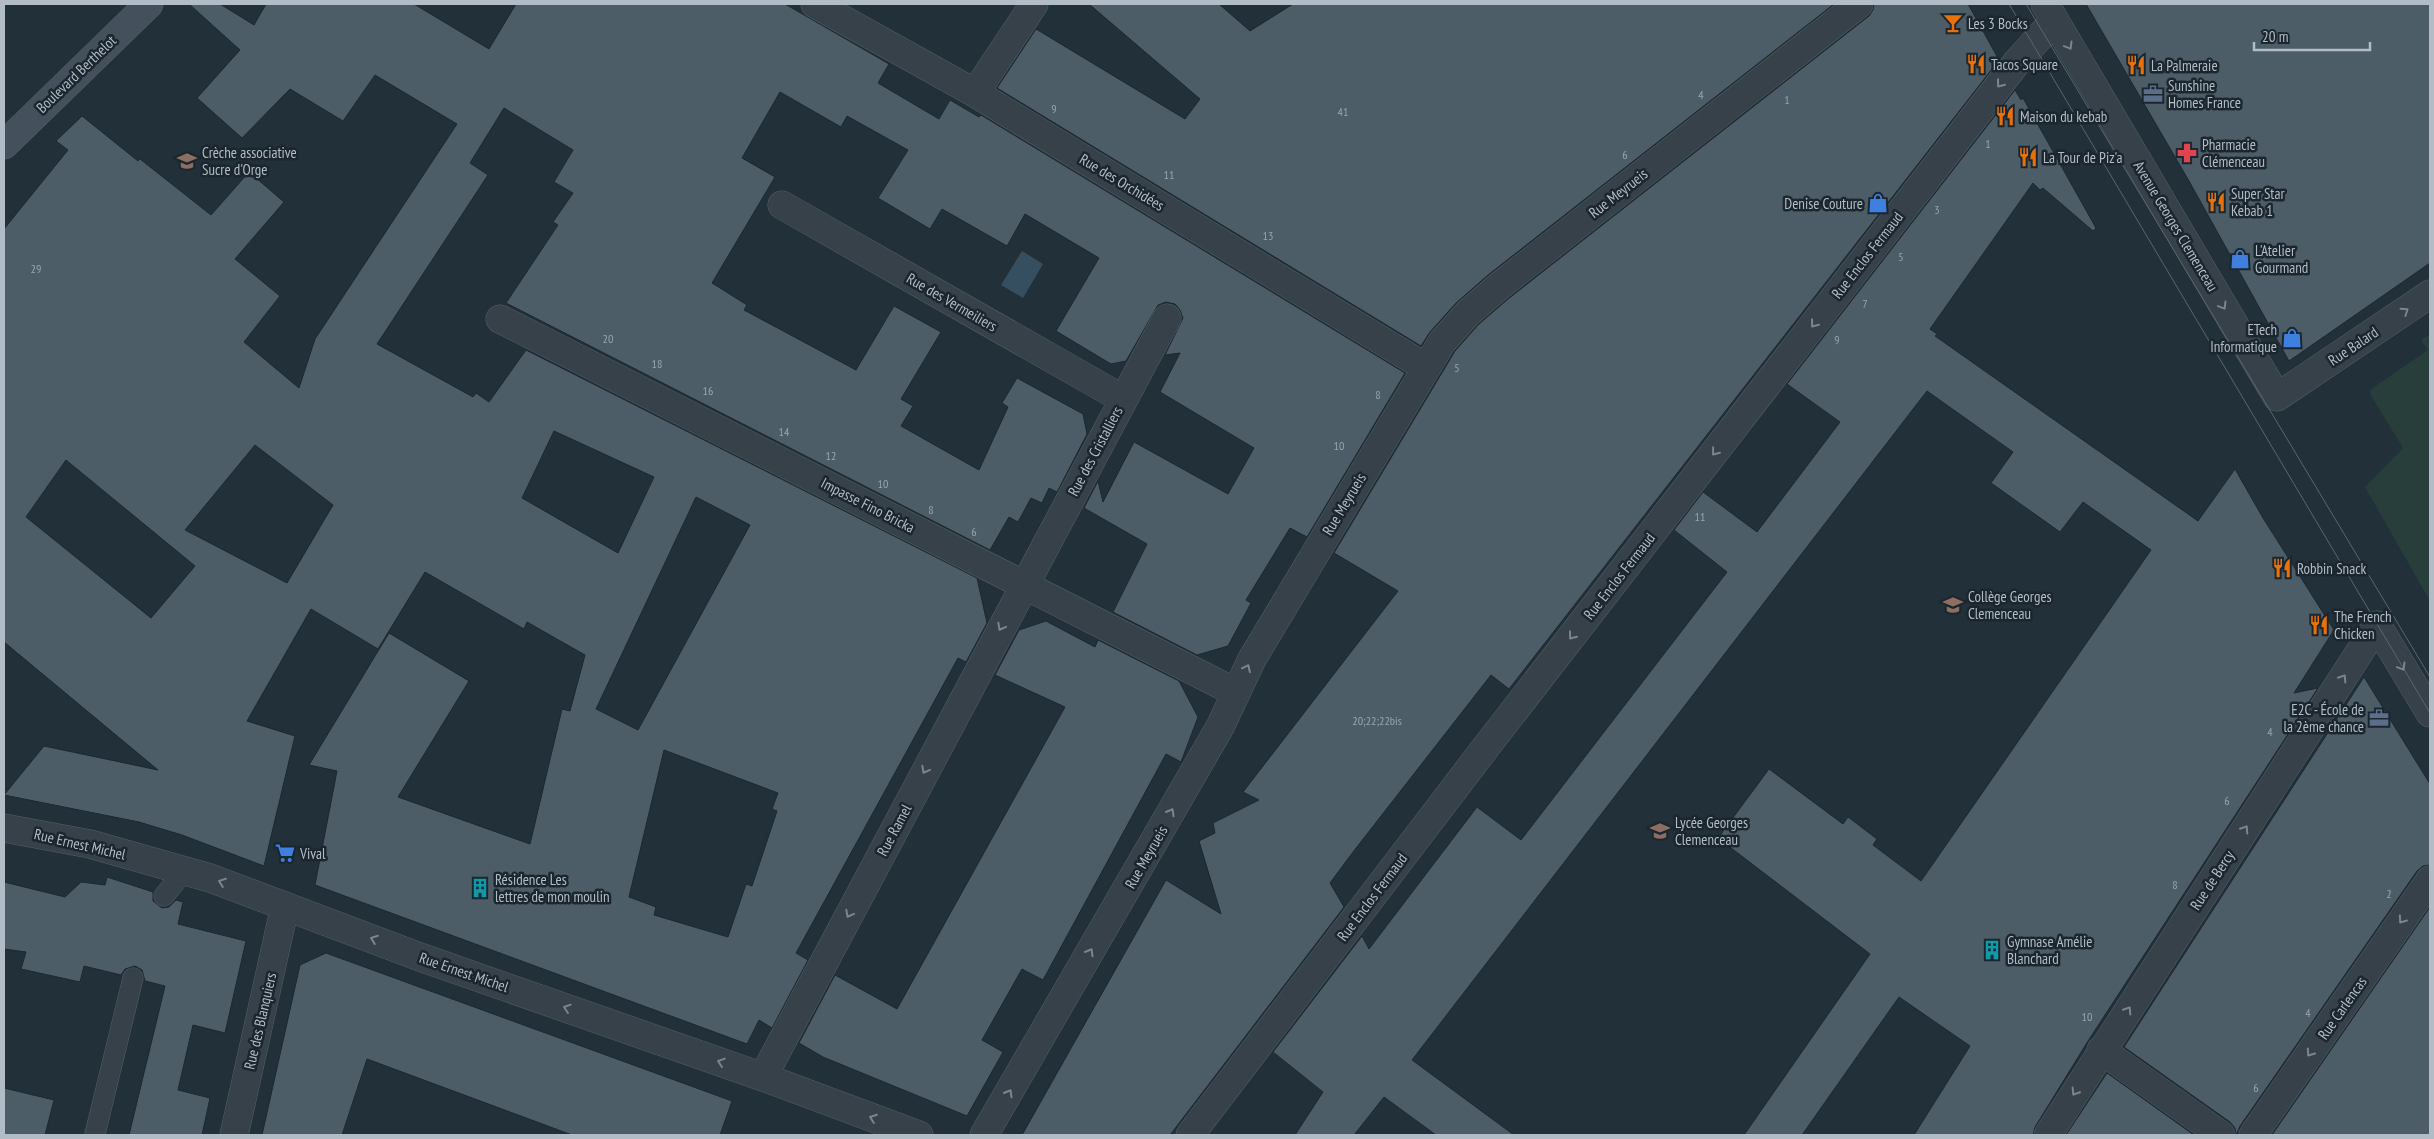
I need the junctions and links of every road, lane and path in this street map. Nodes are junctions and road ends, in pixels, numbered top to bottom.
1 (149, 4) edge
2 (815, 4) edge
3 (1034, 4) edge
4 (1859, 4) edge
5 (2050, 12) edge
6 (975, 93) junction
7 (4, 144) edge
8 (782, 205) dead end
9 (2430, 294) edge
10 (1167, 318) dead end
11 (500, 319) dead end
12 (1425, 367) junction
13 (2277, 397) joint
14 (1123, 400) junction
15 (1024, 584) junction
16 (1235, 692) junction
17 (2430, 713) edge
18 (4, 828) edge
19 (184, 871) junction
20 (2430, 880) edge
21 (164, 896) dead end
22 (286, 906) junction
23 (133, 978) dead end
24 (2101, 1050) junction
25 (763, 1077) junction
26 (95, 1134) dead end
27 (234, 1135) edge
28 (919, 1135) edge
29 (984, 1135) edge
30 (1190, 1135) edge
31 (2048, 1135) edge
32 (2221, 1135) edge
33 (2253, 1135) edge

1 - 7 main road, Boulevard Berthelot
2 - 6 street, Rue des Orchidées
3 - 6 street
4 - 12 street, Rue Meyrueis
5 -> 13 street, Avenue Georges Clemenceau
5 -> 30 street, Rue Enclos Fermaud
6 - 12 street, Rue des Orchidées
8 - 14 street, Rue des Vermeiliers
13 -> 9 street, Rue Balard
10 - 14 street, Rue des Cristalliers
11 - 15 street, Impasse Fino Bricka
16 -> 12 street, Rue Meyrueis
14 - 15 street, Rue des Cristalliers
15 - 16 street, Impasse Fino Bricka
15 -> 25 street, Rue Ramel
29 -> 16 street, Rue Meyrueis
24 -> 17 street, Rue de Bercy
18 - 19 street, Rue Ernest Michel
19 - 21 lane
22 -> 19 street, Rue Ernest Michel
20 -> 33 street, Rue Carlencas
25 -> 22 street, Rue Ernest Michel
22 - 27 street, Rue des Blanquiers
23 - 26 lane
24 -> 31 street, Rue de Bercy
24 - 32 street
28 -> 25 street, Rue Ernest Michel

